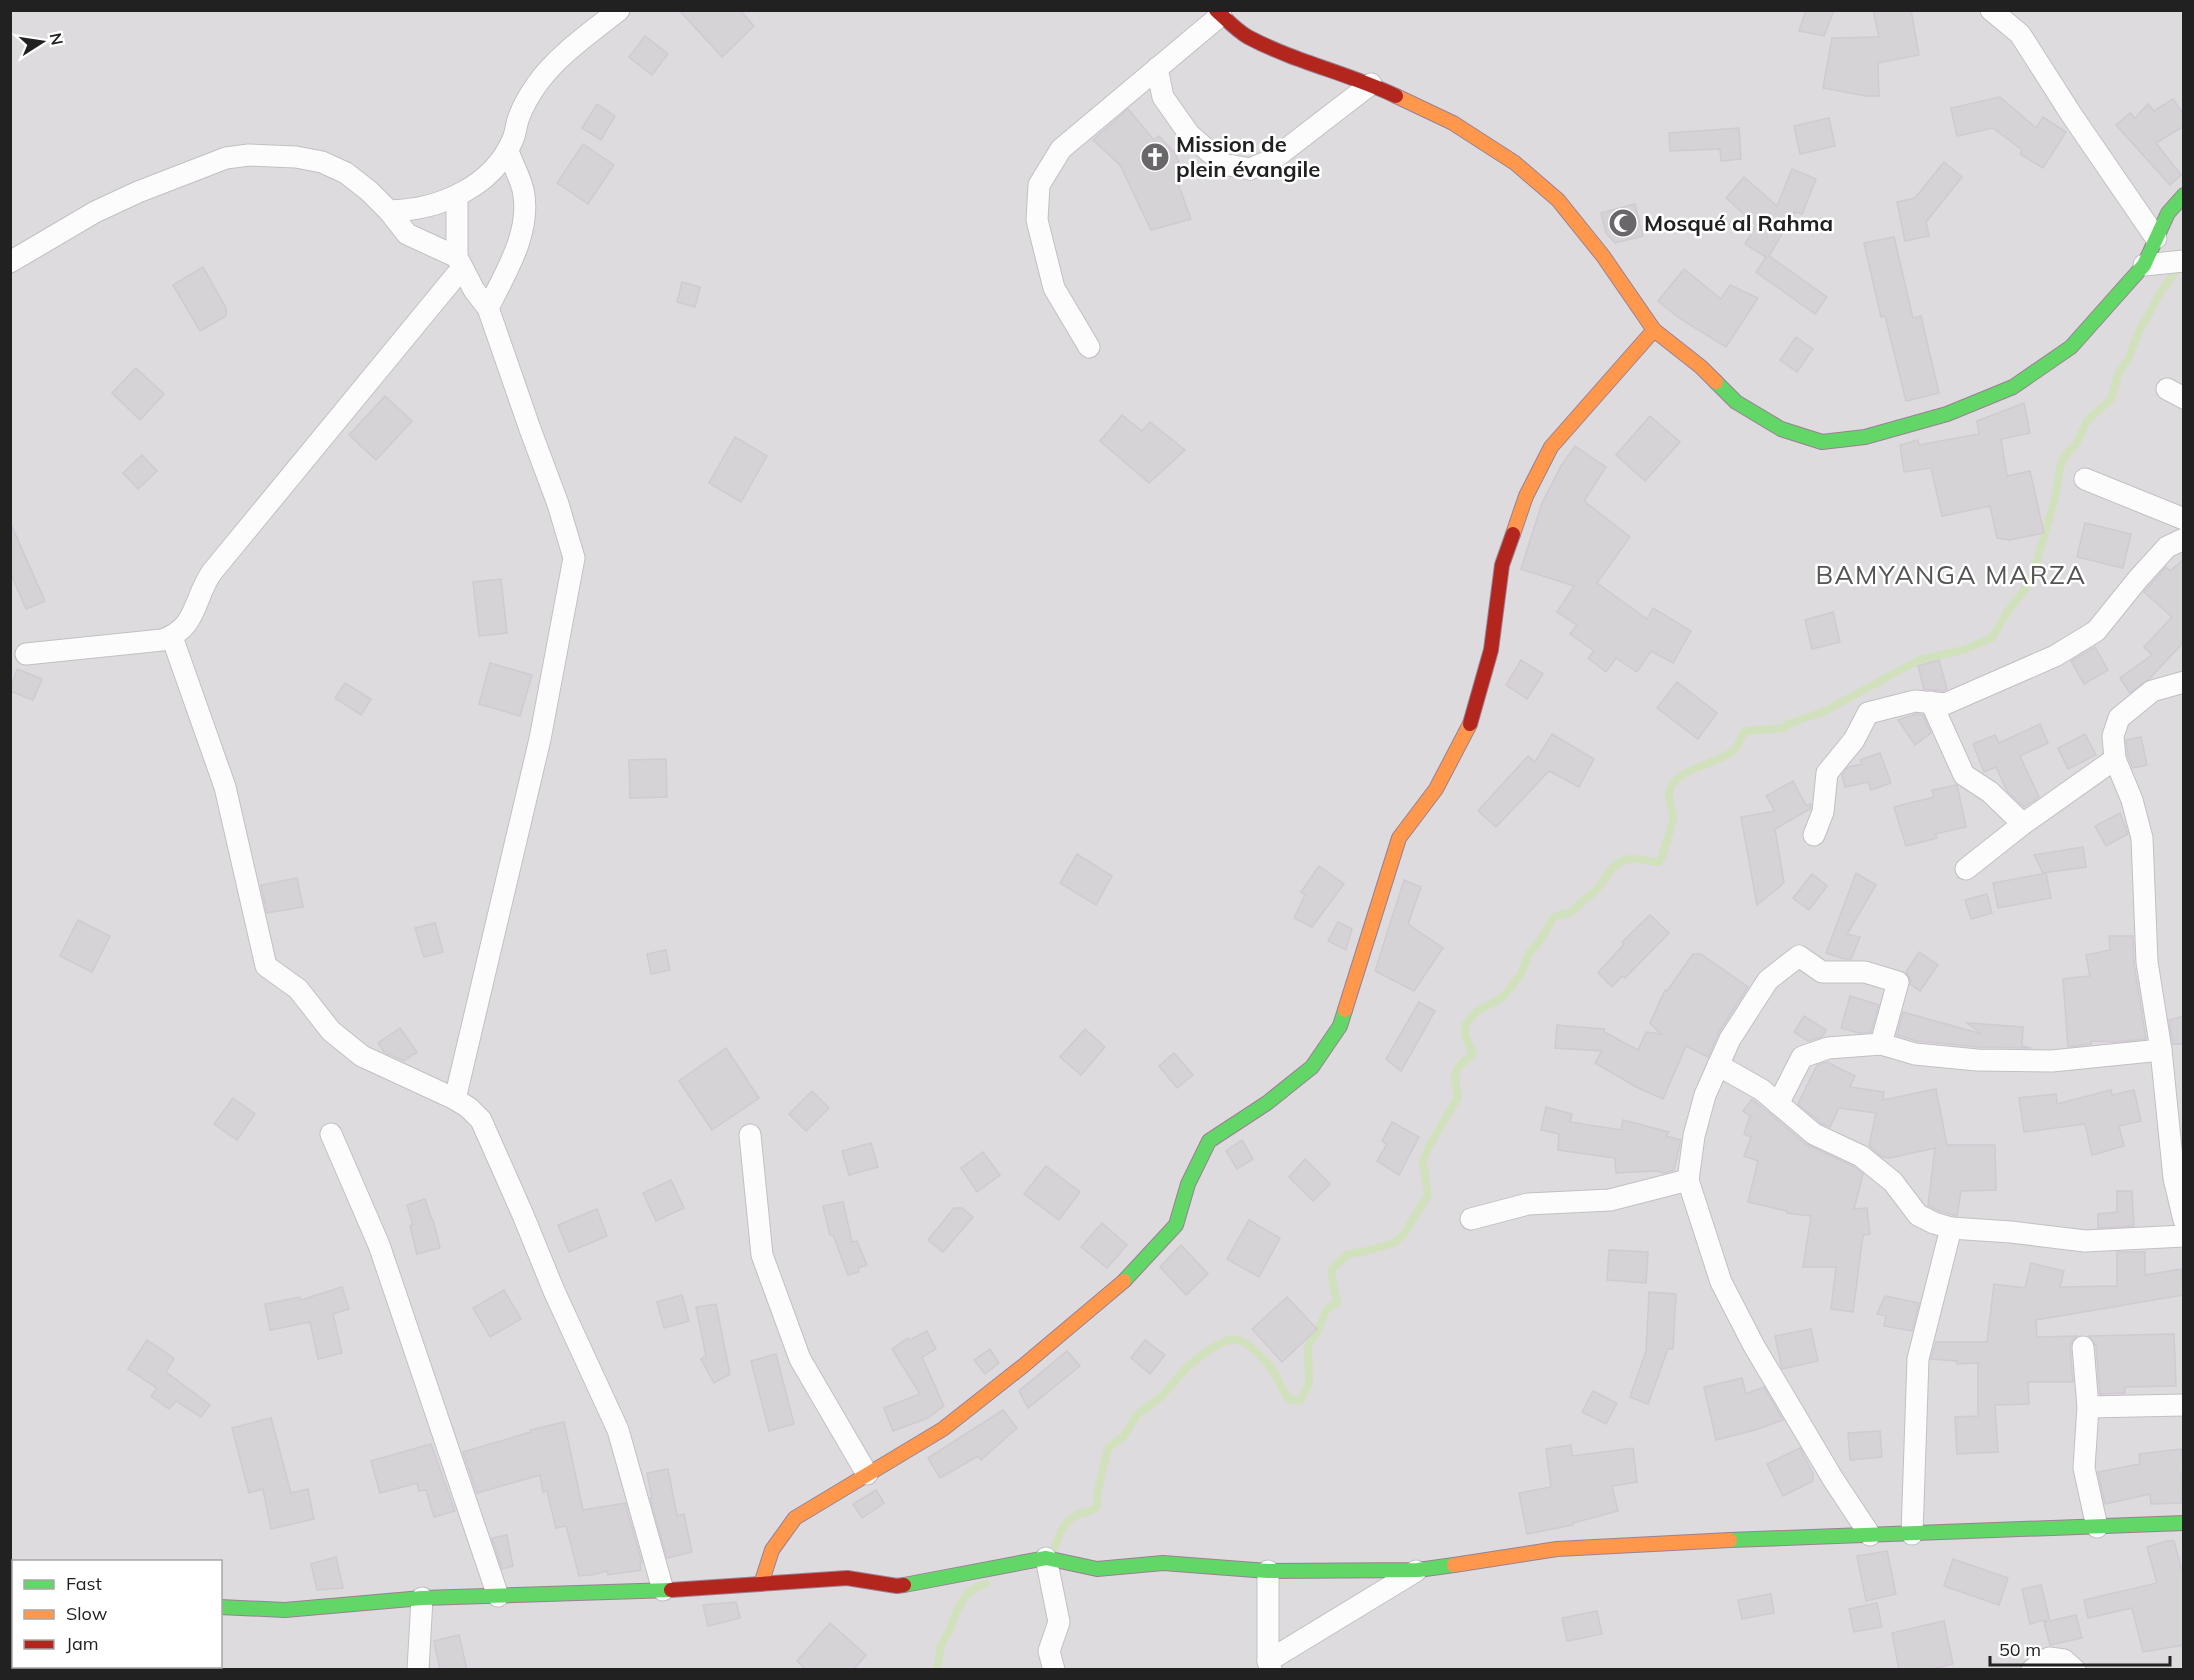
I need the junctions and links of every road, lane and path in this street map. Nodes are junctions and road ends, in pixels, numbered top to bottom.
1 (619, 10) edge
2 (1991, 10) edge
3 (1219, 12) edge
4 (1157, 68) junction
5 (1371, 84) junction
6 (508, 151) junction
7 (2184, 195) edge
8 (457, 196) junction
9 (389, 211) junction
10 (2156, 238) junction
11 (10, 262) edge
12 (460, 262) junction
13 (2174, 263) edge
14 (2144, 265) junction
15 (488, 308) junction
16 (1654, 330) junction
17 (1089, 347) dead end
18 (2085, 479) dead end
19 (2184, 519) edge
20 (2184, 539) edge
21 (172, 636) junction
22 (26, 654) dead end
23 (2184, 682) edge
24 (1931, 702) junction
25 (2115, 759) junction
26 (2023, 824) junction
27 (1814, 835) dead end
28 (1966, 868) dead end
29 (1881, 1044) junction
30 (2161, 1050) junction
31 (1718, 1065) junction
32 (455, 1099) junction
33 (1778, 1104) junction
34 (2168, 1112) junction
35 (2184, 1127) edge
36 (331, 1134) dead end
37 (750, 1135) dead end
38 (1688, 1180) junction
39 (1471, 1219) dead end
40 (2184, 1220) edge
41 (1951, 1228) junction
42 (2184, 1236) edge
43 (2083, 1347) dead end
44 (2184, 1405) edge
45 (2088, 1407) junction
46 (867, 1474) junction
47 (2184, 1523) edge
48 (2097, 1527) junction
49 (1912, 1534) junction
50 (1870, 1535) junction
51 (1046, 1558) junction
52 (1418, 1570) junction
53 (1268, 1571) junction
54 (761, 1584) junction
55 (663, 1590) junction
56 (498, 1596) junction
57 (422, 1598) junction
58 (222, 1607) edge
59 (1269, 1665) edge
60 (418, 1670) edge
61 (1054, 1670) edge
62 (2032, 1670) edge
63 (2075, 1670) edge

1 - 6 street
2 - 10 street
3 - 4 street
3 - 5 street
4 - 5 street
4 - 17 street
5 - 16 street
6 - 8 street
6 - 15 street
7 - 10 street
8 - 9 street
8 - 12 street
9 - 11 street
9 - 12 street
10 - 14 street
12 - 15 street
12 - 21 street
13 - 14 street
14 - 16 street
15 - 32 street
16 - 46 street
18 - 19 street
20 - 24 street
21 - 22 street
21 - 32 street
23 - 25 street
24 - 26 street
24 - 27 street
25 - 26 street
25 - 30 street
26 - 28 street
29 - 30 street
29 - 31 street
29 - 33 street
30 - 34 street
31 - 33 street
31 - 38 street
32 - 55 street
33 - 41 street
34 - 35 street
34 - 40 street
36 - 56 street
37 - 46 street
38 - 39 street
38 - 50 street
41 - 42 street
41 - 49 street
43 - 45 street
44 - 45 street
45 - 48 street
46 - 54 street
47 - 48 street
48 - 49 street
49 - 50 street
50 - 52 street
51 - 53 street
51 - 54 street
51 - 61 street
52 - 53 street
52 - 59 street
53 - 59 street
54 - 55 street
55 - 56 street
56 - 57 street
57 - 58 street
57 - 60 street
62 - 63 street

